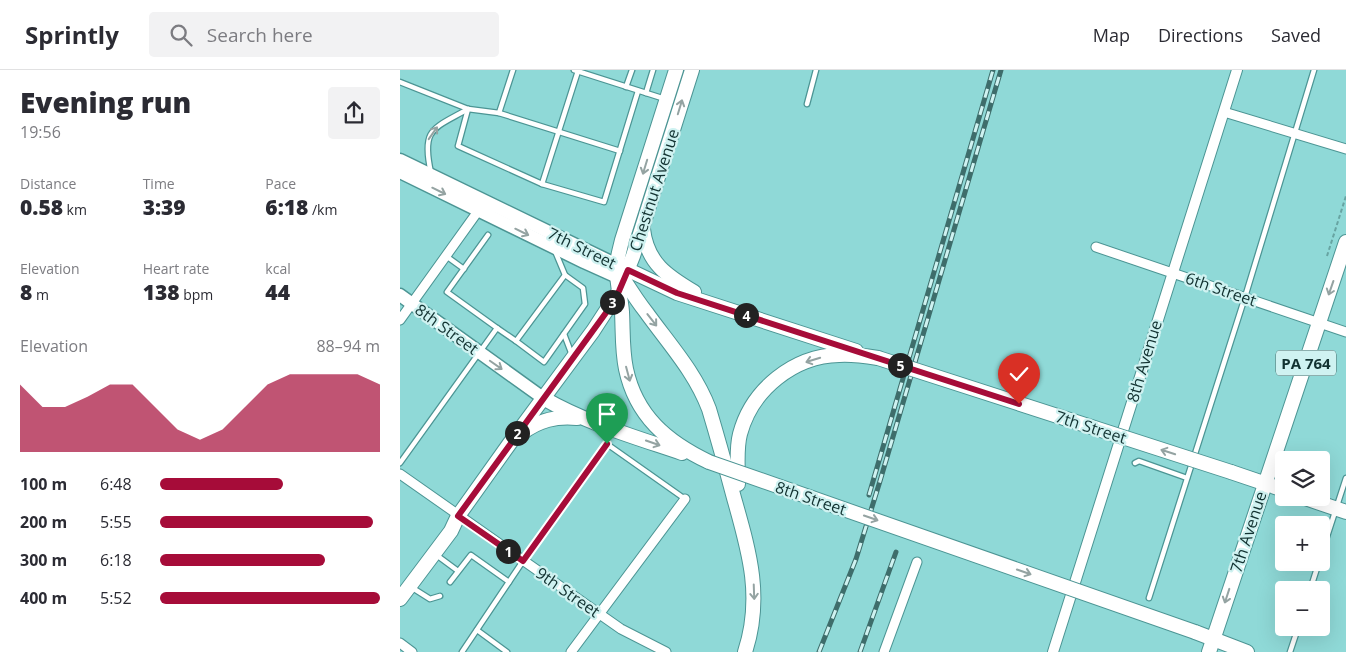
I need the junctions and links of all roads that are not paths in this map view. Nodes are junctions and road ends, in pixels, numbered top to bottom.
1 (513, 70) edge
2 (632, 70) edge
3 (653, 70) edge
4 (676, 70) edge
5 (692, 70) edge
6 (816, 70) edge
7 (1237, 70) edge
8 (1314, 70) edge
9 (576, 71) edge
10 (400, 82) edge
11 (626, 87) junction
12 (638, 91) junction
13 (646, 93) junction
14 (666, 100) junction
15 (807, 104) dead end
16 (468, 108) junction
17 (1224, 112) junction
18 (499, 113) junction
19 (558, 131) junction
20 (1295, 134) junction
21 (1346, 150) edge
22 (620, 151) junction
23 (400, 160) edge
24 (401, 174) edge
25 (432, 175) junction
26 (542, 184) junction
27 (482, 205) junction
28 (643, 224) junction
29 (488, 235) dead end
30 (1346, 242) edge
31 (554, 247) junction
32 (1096, 247) dead end
33 (446, 256) junction
34 (464, 269) junction
35 (1172, 272) junction
36 (565, 275) junction
37 (621, 277) junction
38 (400, 295) edge
39 (1244, 297) junction
40 (412, 304) junction
41 (731, 310) junction
42 (400, 320) edge
43 (1319, 322) junction
44 (497, 328) junction
45 (1346, 332) edge
46 (564, 334) junction
47 (516, 341) junction
48 (479, 353) junction
49 (573, 358) junction
50 (878, 358) junction
51 (543, 398) junction
52 (588, 419) junction
53 (510, 443) junction
54 (400, 462) edge
55 (709, 462) junction
56 (1135, 463) dead end
57 (400, 474) edge
58 (1187, 478) junction
59 (1346, 478) edge
60 (1264, 484) junction
61 (1275, 487) edge
62 (686, 499) joint
63 (1329, 506) edge
64 (1341, 510) edge
65 (458, 516) junction
66 (1330, 535) edge
67 (747, 544) junction
68 (434, 553) junction
69 (523, 561) junction
70 (917, 562) dead end
71 (458, 571) junction
72 (450, 582) dead end
73 (509, 582) junction
74 (410, 586) junction
75 (440, 596) dead end
76 (1149, 598) dead end
77 (400, 599) edge
78 (599, 614) junction
79 (476, 630) junction
80 (1295, 636) edge
81 (400, 643) edge
82 (1211, 646) edge
83 (412, 652) edge
84 (462, 652) edge
85 (507, 652) edge
86 (571, 652) edge
87 (666, 652) edge
88 (745, 652) edge
89 (884, 652) edge
90 (1053, 652) edge
91 (1247, 652) edge
92 (1290, 652) edge

1 - 18 lane
2 - 11 lane
3 - 13 lane
4 - 14 main road, Chestnut Avenue
28 -> 5 main road, Chestnut Avenue
6 - 15 lane
7 - 17 street, 8th Avenue
8 - 20 lane
9 - 11 lane
9 - 19 lane
10 - 16 lane
11 - 12 lane
12 - 13 lane
12 - 22 lane
13 - 14 lane
14 -> 37 main road, Chestnut Avenue
16 - 18 lane
25 -> 16 lane
16 - 26 lane
17 - 20 street
17 - 35 street, 8th Avenue
18 - 19 lane
19 - 22 lane
19 - 26 lane
20 - 21 street
20 - 39 lane
22 - 26 lane
23 - 25 main road, 7th Street
24 -> 27 main road, 7th Street
25 - 27 main road, 7th Street
27 -> 31 main road, 7th Street
27 - 33 street
27 - 37 main road, 7th Street
28 - 37 main road, Chestnut Avenue
28 - 41 main road
29 - 34 lane
30 -> 43 main road, 7th Avenue / PA 764
31 - 36 lane
31 - 37 main road, 7th Street
32 - 35 street, 6th Street
33 - 34 lane
33 - 40 street
34 - 44 lane
35 - 39 street, 6th Street
35 - 90 street, 8th Avenue
36 - 46 lane
36 - 47 lane
37 - 41 main road, 7th Street
37 - 49 main road, Chestnut Avenue
37 -> 55 main road
37 -> 67 main road
38 - 40 main road, 8th Street
39 - 43 street, 6th Street
39 - 58 lane
40 - 42 street
40 - 48 main road, 8th Street
41 - 50 main road, 7th Street
43 - 45 street, 6th Street
43 - 60 main road, 7th Avenue / PA 764
44 - 47 lane
44 - 48 lane
46 - 47 lane
46 - 49 lane
48 -> 51 main road, 8th Street
48 - 54 lane
49 - 51 main road, Chestnut Avenue
60 -> 50 main road, 7th Street, bridge
50 -> 67 main road
51 - 52 main road, 8th Street
51 - 53 main road, Chestnut Avenue
52 - 53 main road
52 -> 55 main road, 8th Street
53 - 65 main road, Chestnut Avenue
55 -> 82 main road, 8th Street, bridge
56 - 58 lane
57 - 65 street, 9th Street
58 - 76 lane
59 - 64 lane
60 - 61 main road, 7th Street
60 -> 82 main road, 7th Avenue / PA 764
62 - 69 lane
62 - 78 street
63 - 64 main road
64 - 66 lane
65 - 68 main road, Chestnut Avenue
65 - 69 street, 9th Street
67 -> 88 main road
68 - 71 lane
68 - 74 main road, Chestnut Avenue
69 - 73 lane
69 - 78 street, 9th Street
70 - 89 street
71 - 72 lane
71 - 73 lane
73 - 79 lane
74 - 75 lane
74 - 77 main road, Chestnut Avenue
78 - 86 street
78 - 87 street, 9th Street
79 - 84 lane
79 - 85 lane
80 - 92 lane
81 - 83 street
82 - 91 main road, 8th Street

